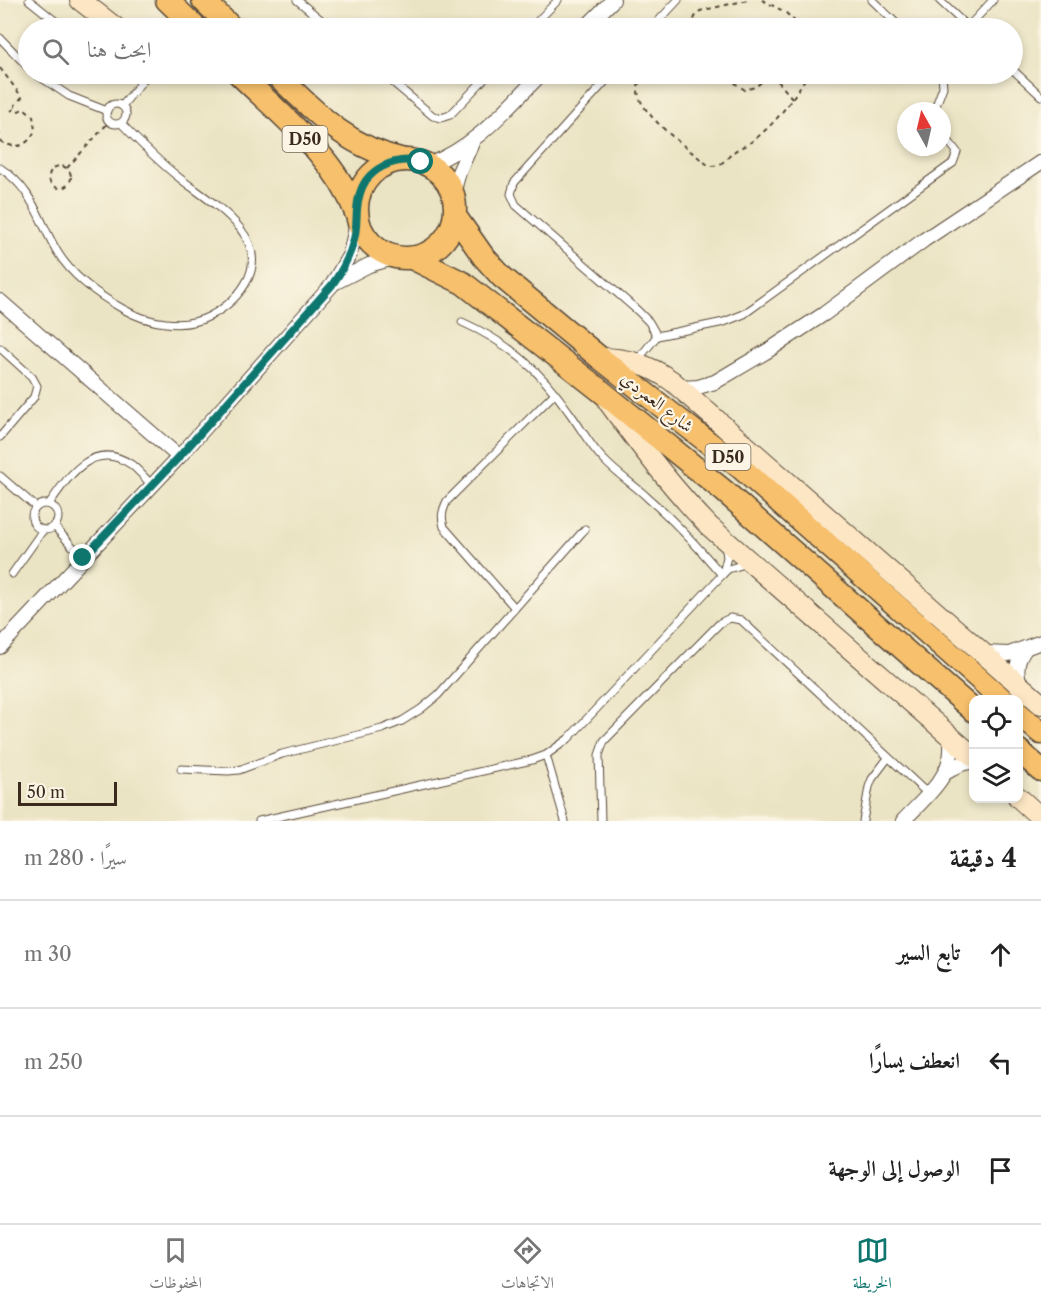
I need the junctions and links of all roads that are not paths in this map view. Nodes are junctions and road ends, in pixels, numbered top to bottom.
1 (29, 0) edge
2 (80, 0) edge
3 (167, 0) edge
4 (203, 0) edge
5 (297, 0) edge
6 (558, 0) edge
7 (613, 0) edge
8 (678, 0) edge
9 (872, 0) edge
10 (939, 0) edge
11 (993, 0) edge
12 (221, 15) edge
13 (52, 18) edge
14 (103, 18) edge
15 (186, 18) edge
16 (319, 18) edge
17 (541, 18) edge
18 (595, 18) edge
19 (661, 18) edge
20 (891, 18) edge
21 (958, 18) edge
22 (978, 18) edge
23 (0, 38) edge
24 (18, 57) edge
25 (1023, 79) edge
26 (51, 84) edge
27 (140, 84) edge
28 (249, 84) edge
29 (286, 84) edge
30 (395, 84) edge
31 (480, 84) edge
32 (531, 84) edge
33 (603, 84) edge
34 (943, 84) edge
35 (1041, 96) edge
36 (937, 102) edge
37 (122, 106) junction
38 (107, 111) junction
39 (121, 123) junction
40 (473, 141) junction
41 (951, 144) edge
42 (406, 160) junction
43 (1041, 162) edge
44 (428, 165) junction
45 (0, 168) edge
46 (453, 194) junction
47 (455, 216) junction
48 (358, 217) junction
49 (404, 257) junction
50 (332, 285) junction
51 (0, 301) edge
52 (462, 322) dead end
53 (657, 336) junction
54 (0, 348) edge
55 (600, 358) junction
56 (636, 362) junction
57 (715, 382) junction
58 (681, 388) junction
59 (601, 391) junction
60 (555, 393) junction
61 (707, 411) junction
62 (0, 437) edge
63 (179, 457) junction
64 (0, 476) edge
65 (152, 485) junction
66 (49, 504) junction
67 (36, 507) junction
68 (54, 526) junction
69 (585, 529) dead end
70 (43, 530) junction
71 (724, 539) junction
72 (83, 558) junction
73 (753, 564) junction
74 (12, 574) dead end
75 (722, 575) junction
76 (515, 608) junction
77 (1041, 642) edge
78 (0, 647) edge
79 (1025, 649) junction
80 (985, 653) junction
81 (1022, 687) junction
82 (998, 695) edge
83 (1041, 704) edge
84 (969, 707) edge
85 (1023, 717) edge
86 (1041, 733) edge
87 (950, 737) junction
88 (969, 754) edge
89 (1023, 754) edge
90 (546, 755) junction
91 (888, 758) junction
92 (969, 761) edge
93 (181, 770) dead end
94 (1041, 770) edge
95 (946, 772) junction
96 (928, 794) junction
97 (1023, 802) edge
98 (1041, 818) edge
99 (259, 821) edge
100 (565, 821) edge
101 (601, 821) edge
102 (862, 821) edge
103 (903, 821) edge

1 - 13 lane
2 - 14 street
3 - 15 main road
4 - 12 main road
5 - 16 lane
6 - 17 lane
7 - 18 street
8 - 19 lane
9 - 20 lane
10 - 21 lane
11 - 22 lane
23 - 24 lane
25 - 35 lane
26 - 38 lane
27 - 37 lane
28 - 48 main road, D50
29 - 42 main road, D50
30 - 31 lane
32 - 40 street
33 - 53 lane
34 - 36 lane
37 - 38 lane
37 - 39 lane
38 - 39 lane
39 - 45 lane
40 - 44 street
40 - 46 street
41 - 53 lane
42 - 44 main road
42 - 48 main road
43 - 57 street
44 - 46 main road
46 - 47 main road
47 - 49 main road
47 - 55 main road, شارع العمردي / D50
48 - 49 main road
48 - 50 street
49 - 50 street
49 - 59 main road, شارع العمردي / D50
50 - 63 street
51 - 63 street
52 - 60 lane
53 - 56 lane
54 - 62 lane
55 - 56 street
55 - 82 main road, شارع العمردي / D50
56 - 58 street
57 - 58 street
57 - 61 street
58 - 61 street
59 - 71 street
59 - 84 main road, شارع العمردي / D50
60 - 75 lane
60 - 76 lane
61 - 80 street
63 - 65 street
64 - 67 lane
65 - 66 lane
65 - 72 street
66 - 67 lane
66 - 68 lane
67 - 70 lane
68 - 70 lane
68 - 72 lane
69 - 76 lane
70 - 74 lane
71 - 73 street
71 - 75 lane
72 - 78 street
73 - 75 lane
73 - 87 street
75 - 90 lane
76 - 93 lane
77 - 79 street
79 - 80 street
79 - 81 street
80 - 81 street
81 - 83 street
85 - 86 main road
87 - 88 street
87 - 95 street
89 - 94 main road
90 - 99 lane
90 - 100 lane
91 - 96 lane
91 - 101 lane
91 - 102 lane
92 - 95 street
95 - 96 street
96 - 103 street
97 - 98 street

